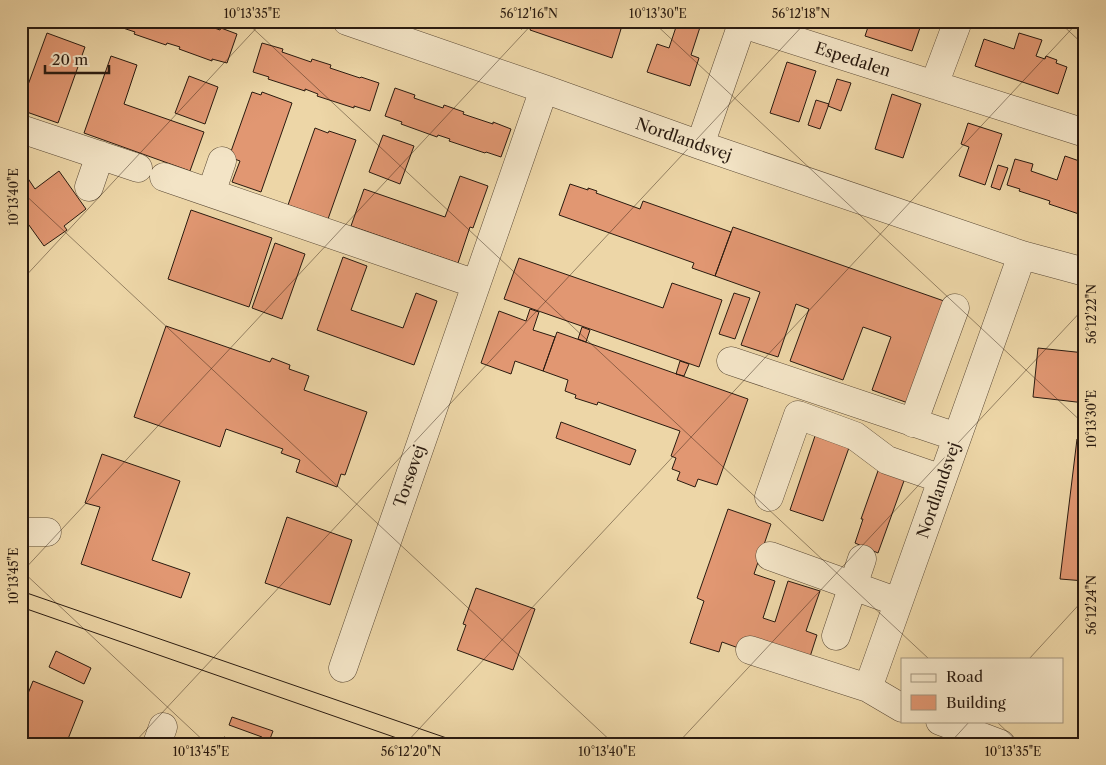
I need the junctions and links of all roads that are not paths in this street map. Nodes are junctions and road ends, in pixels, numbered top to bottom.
1 (347, 21) edge
2 (958, 21) edge
3 (743, 22) edge
4 (934, 85) junction
5 (544, 89) junction
6 (21, 129) edge
7 (1085, 133) edge
8 (700, 145) junction
9 (100, 155) junction
10 (222, 161) dead end
11 (138, 168) dead end
12 (164, 177) dead end
13 (89, 187) dead end
14 (211, 193) junction
15 (1022, 255) junction
16 (1085, 272) edge
17 (476, 284) junction
18 (955, 308) dead end
19 (731, 361) dead end
20 (913, 423) junction
21 (957, 437) junction
22 (942, 478) junction
23 (769, 497) dead end
24 (770, 556) dead end
25 (862, 559) dead end
26 (853, 586) junction
27 (898, 602) junction
28 (836, 636) dead end
29 (750, 650) dead end
30 (343, 668) dead end
31 (868, 688) junction
32 (901, 707) edge
33 (943, 722) edge
34 (1001, 744) edge

1 - 5 street, Nordlandsvej
2 - 4 street
3 - 4 street, Espedalen
3 - 8 street, Espedalen
4 - 7 street, Espedalen
5 - 8 street, Nordlandsvej
5 - 17 street, Torsøvej
6 - 9 street
8 - 15 street, Nordlandsvej
9 - 11 street
9 - 13 street
10 - 14 street
12 - 14 street
14 - 17 street
15 - 16 street, Nordlandsvej
15 - 21 street, Nordlandsvej
17 - 30 street, Torsøvej
18 - 20 street
19 - 20 street
20 - 21 street
21 - 22 street, Nordlandsvej
22 - 23 street
22 - 27 street, Nordlandsvej
24 - 26 street
25 - 26 street
26 - 27 street
26 - 28 street
27 - 31 street, Nordlandsvej
29 - 31 street
31 - 32 street
33 - 34 street

